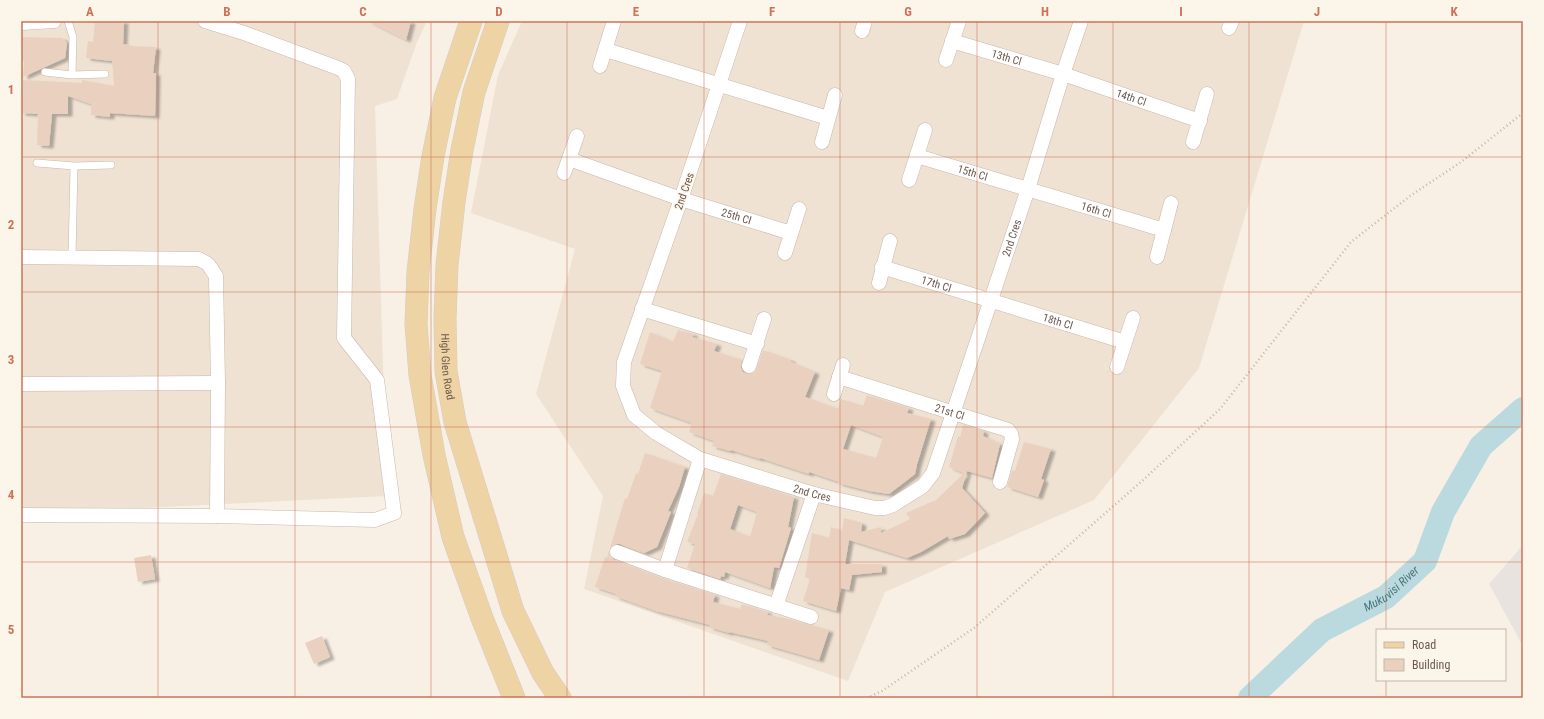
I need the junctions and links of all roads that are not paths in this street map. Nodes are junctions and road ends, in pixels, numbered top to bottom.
1 (54, 21) edge
2 (68, 21) edge
3 (204, 21) edge
4 (471, 21) edge
5 (498, 21) edge
6 (614, 21) edge
7 (740, 21) edge
8 (959, 21) edge
9 (1081, 21) edge
10 (21, 23) edge
11 (952, 41) junction
12 (606, 50) junction
13 (946, 60) dead end
14 (600, 66) dead end
15 (45, 72) dead end
16 (105, 74) dead end
17 (1062, 74) junction
18 (72, 75) junction
19 (719, 85) junction
20 (1207, 94) dead end
21 (835, 95) dead end
22 (828, 118) junction
23 (1200, 121) junction
24 (925, 130) dead end
25 (577, 136) dead end
26 (822, 142) dead end
27 (1193, 142) dead end
28 (917, 156) junction
29 (569, 159) junction
30 (37, 163) dead end
31 (111, 165) dead end
32 (74, 166) junction
33 (564, 174) dead end
34 (909, 180) dead end
35 (1028, 189) junction
36 (681, 199) junction
37 (1171, 203) dead end
38 (799, 210) dead end
39 (1164, 230) junction
40 (791, 233) junction
41 (890, 241) dead end
42 (785, 253) dead end
43 (21, 257) edge
44 (72, 257) junction
45 (1157, 257) dead end
46 (882, 267) junction
47 (879, 283) dead end
48 (991, 300) junction
49 (642, 309) junction
50 (1133, 318) dead end
51 (764, 319) dead end
52 (1125, 342) junction
53 (757, 344) junction
54 (749, 366) dead end
55 (1117, 367) dead end
56 (218, 383) junction
57 (21, 384) edge
58 (834, 394) dead end
59 (953, 413) junction
60 (700, 459) junction
61 (1000, 482) dead end
62 (814, 494) junction
63 (21, 515) edge
64 (217, 516) junction
65 (617, 552) dead end
66 (665, 570) junction
67 (776, 606) junction
68 (811, 617) dead end
69 (514, 698) edge
70 (560, 698) edge

1 - 10 street
2 - 18 lane
3 - 64 street
4 - 69 main road
5 - 70 main road, High Glen Road
6 - 12 street
7 - 19 street, 2nd Cres
8 - 11 street
9 - 17 street, 2nd Cres
11 - 13 street
11 - 17 street, 13th Cl
12 - 14 street
12 - 19 street
15 - 18 lane
16 - 18 lane
17 - 23 street, 14th Cl
17 - 35 street, 2nd Cres
19 - 22 street
19 - 36 street, 2nd Cres
20 - 23 street
21 - 22 street
22 - 26 street
23 - 27 street
24 - 28 street
25 - 29 street
28 - 34 street
28 - 35 street, 15th Cl
29 - 33 street
29 - 36 street, 25th Cl
30 - 32 lane
31 - 32 lane
32 - 44 lane
35 - 39 street, 16th Cl
35 - 48 street, 2nd Cres
36 - 40 street, 25th Cl
36 - 49 street, 2nd Cres
37 - 39 street
38 - 40 street
39 - 45 street
40 - 42 street
41 - 46 street
43 - 44 street
44 - 56 street
46 - 47 street
46 - 48 street, 17th Cl
48 - 52 street, 18th Cl
48 - 59 street, 2nd Cres
49 - 53 street
49 - 60 street, 2nd Cres
50 - 52 street
51 - 53 street
52 - 55 street
53 - 54 street
56 - 57 street
56 - 64 street
58 - 59 street, 21st Cl
59 - 61 street, 21st Cl
59 - 62 street, 2nd Cres
60 - 62 street, 2nd Cres
60 - 66 street
62 - 67 street
63 - 64 street
65 - 66 street
66 - 67 street
67 - 68 street

